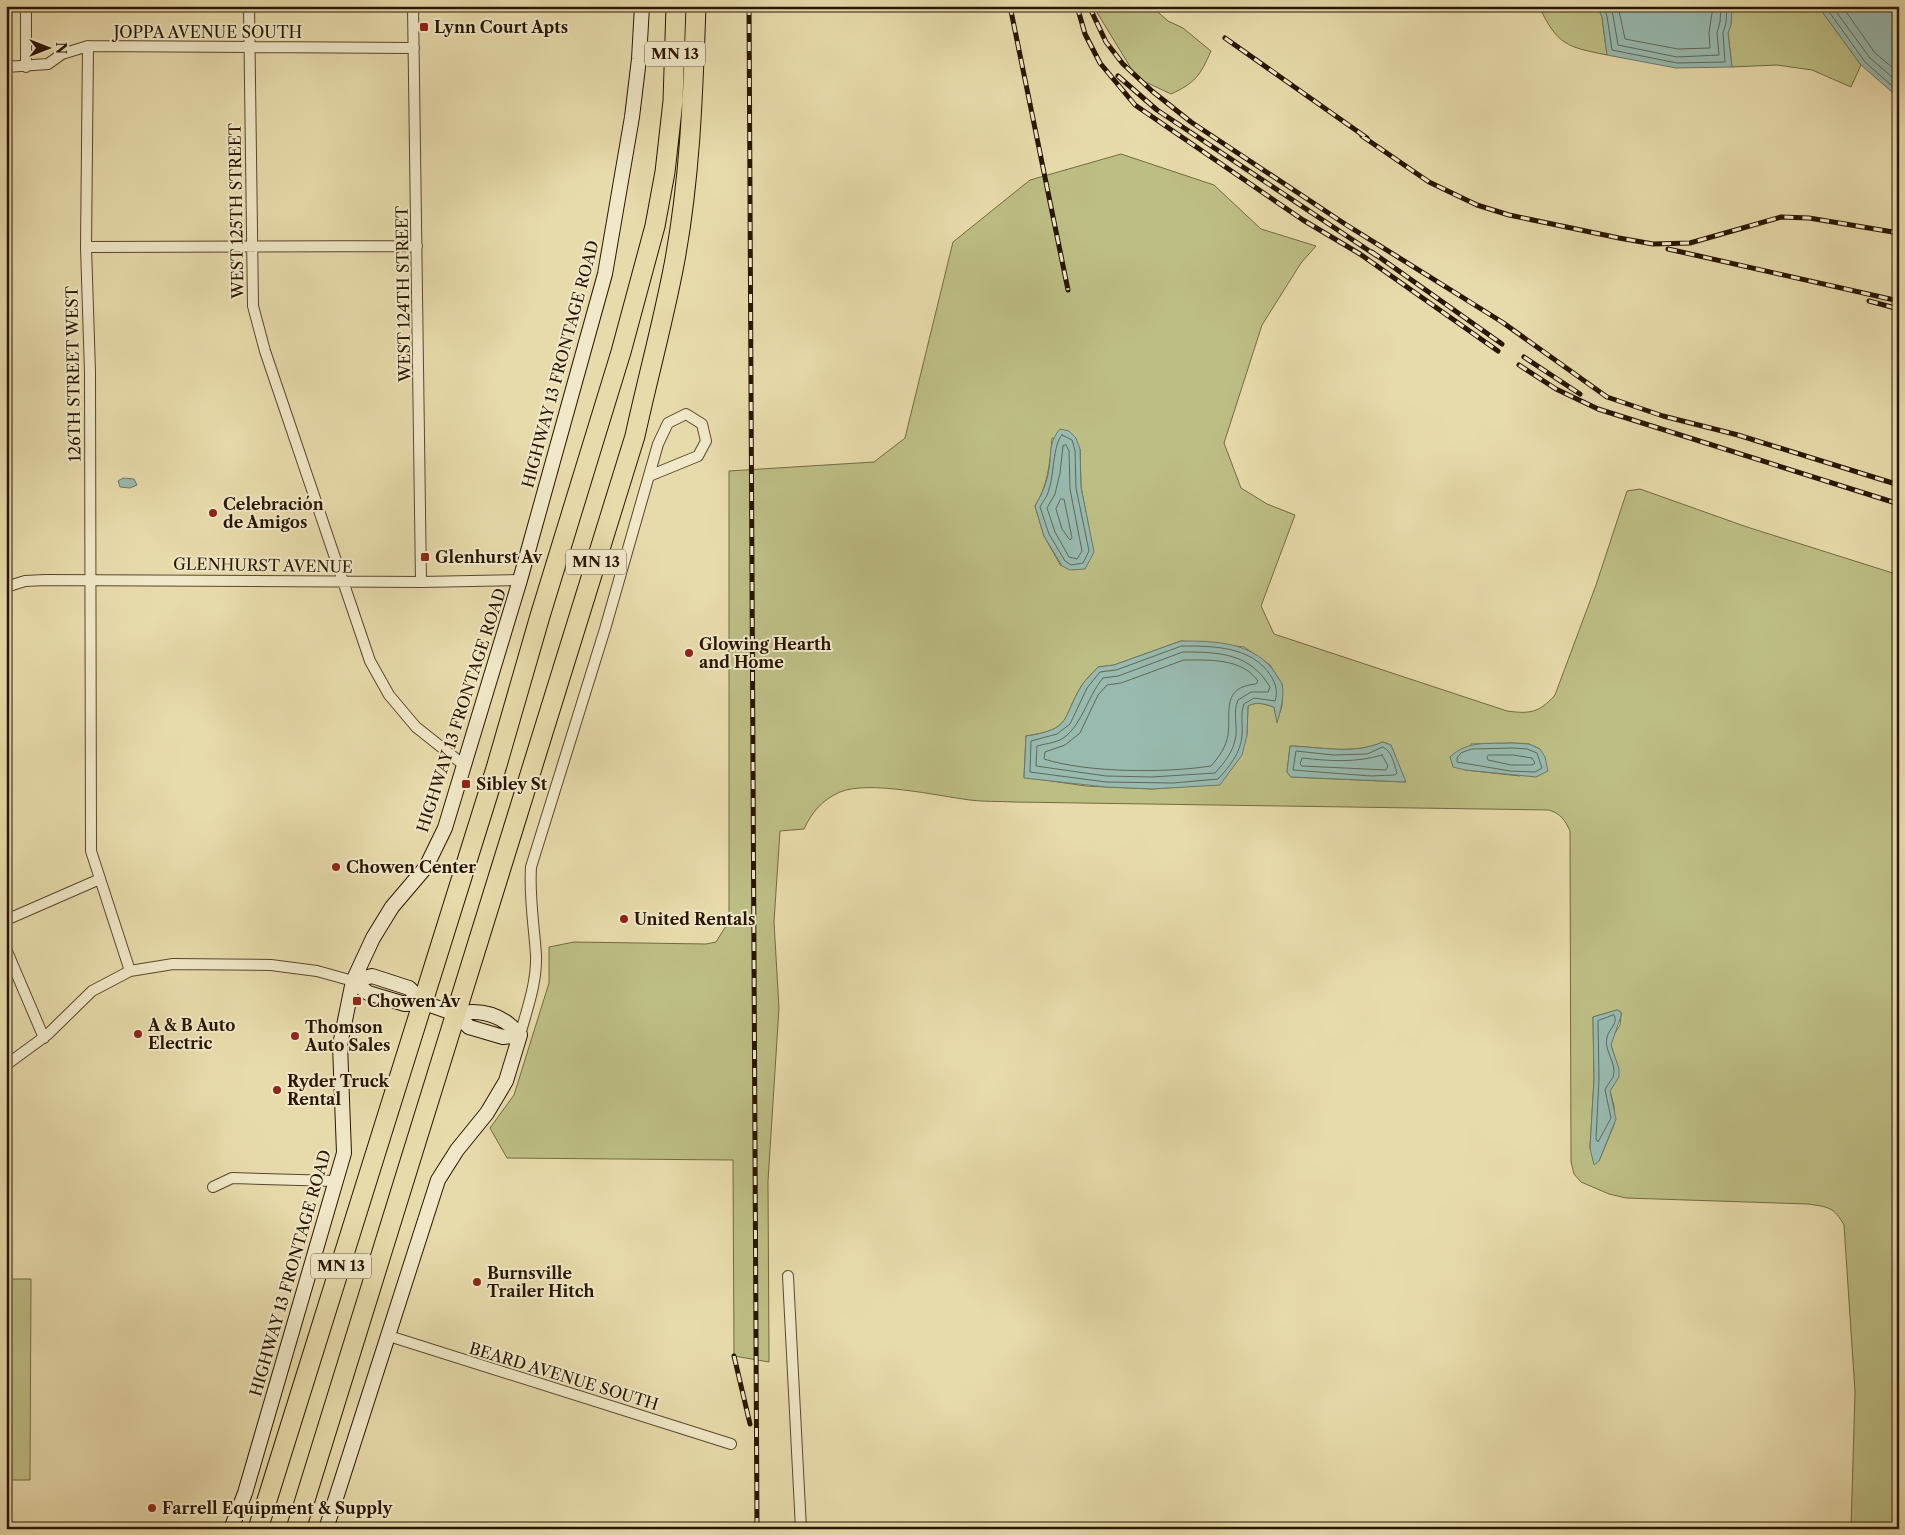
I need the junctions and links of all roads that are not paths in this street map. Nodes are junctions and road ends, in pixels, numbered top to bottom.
1 (26, 6) edge
2 (249, 6) edge
3 (413, 6) edge
4 (642, 6) edge
5 (676, 6) edge
6 (696, 6) edge
7 (88, 46) junction
8 (248, 47) junction
9 (414, 48) junction
10 (26, 66) junction
11 (6, 67) edge
12 (417, 246) junction
13 (86, 247) junction
14 (251, 247) junction
15 (649, 476) junction
16 (90, 580) junction
17 (520, 580) junction
18 (343, 582) junction
19 (421, 582) junction
20 (6, 587) edge
21 (465, 766) junction
22 (100, 879) junction
23 (6, 920) edge
24 (6, 949) edge
25 (130, 971) junction
26 (353, 981) junction
27 (424, 1003) junction
28 (456, 1014) junction
29 (520, 1035) junction
30 (44, 1038) junction
31 (6, 1065) edge
32 (335, 1181) junction
33 (213, 1187) dead end
34 (788, 1276) dead end
35 (388, 1336) junction
36 (731, 1444) dead end
37 (231, 1529) edge
38 (258, 1529) edge
39 (296, 1529) edge
40 (326, 1529) edge
41 (801, 1529) edge

1 - 10 street
2 - 8 street, WEST 125TH STREET
3 - 9 street, WEST 124TH STREET
4 - 17 street, HIGHWAY 13 FRONTAGE ROAD
5 - 27 highway, MN 13
6 - 28 highway, MN 13
7 - 8 street, JOPPA AVENUE SOUTH
7 - 10 street, JOPPA AVENUE SOUTH
7 - 13 street, 126TH STREET WEST
8 - 9 street, JOPPA AVENUE SOUTH
8 - 14 street, WEST 125TH STREET
9 - 12 street, WEST 124TH STREET
10 - 11 street, JOPPA AVENUE SOUTH
12 - 14 street
12 - 19 street, WEST 124TH STREET
13 - 14 street
13 - 16 street, 126TH STREET WEST
14 - 18 street, WEST 125TH STREET
15 - 15 street
15 - 29 street
16 - 18 street, GLENHURST AVENUE
16 - 20 street, GLENHURST AVENUE
16 - 22 street, 126TH STREET WEST
17 - 19 street, GLENHURST AVENUE
17 - 21 street, HIGHWAY 13 FRONTAGE ROAD
18 - 19 street, GLENHURST AVENUE
18 - 21 street, WEST 125TH STREET
21 - 26 street, HIGHWAY 13 FRONTAGE ROAD
22 - 23 street
22 - 25 street, 126TH STREET WEST
24 - 30 street
25 - 26 street
25 - 30 street
26 - 27 street
26 - 32 street, HIGHWAY 13 FRONTAGE ROAD
27 - 28 street
27 - 38 highway, MN 13
28 - 29 street
28 - 39 highway, MN 13
29 - 35 street
30 - 31 street
32 - 33 street
32 - 37 street, HIGHWAY 13 FRONTAGE ROAD
34 - 41 street
35 - 36 street, BEARD AVENUE SOUTH
35 - 40 street

